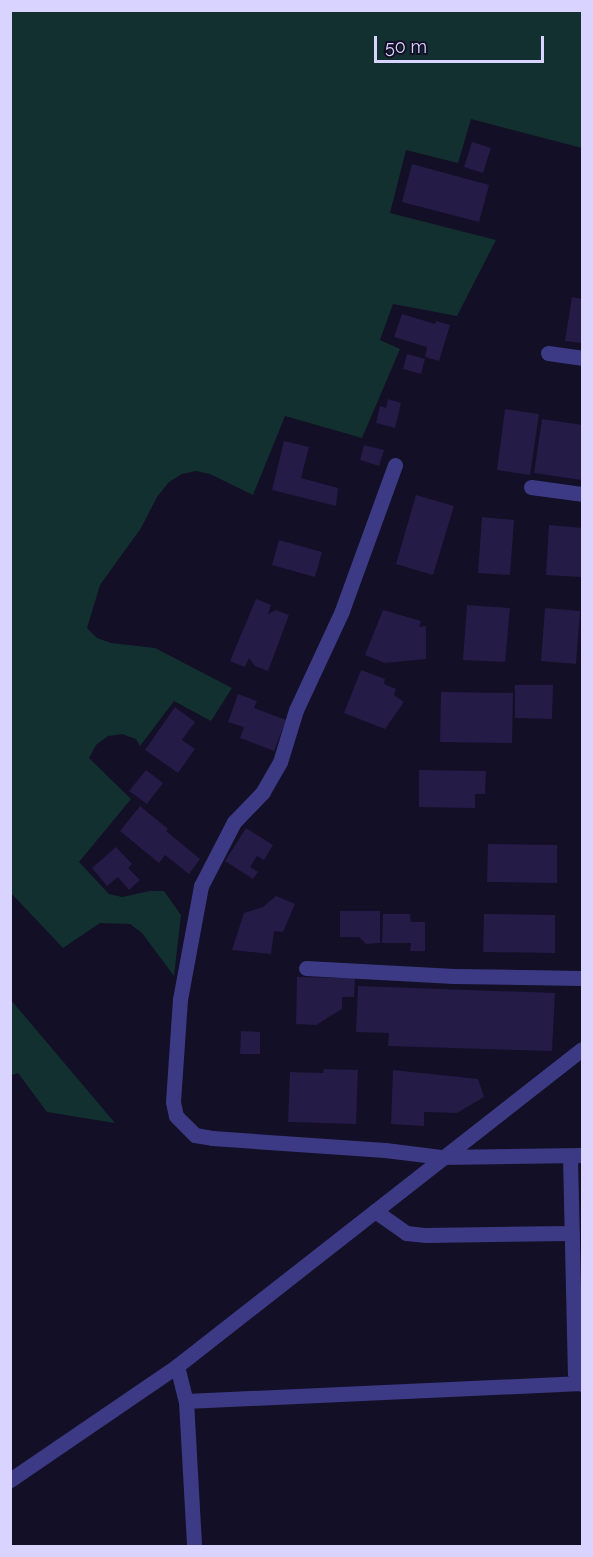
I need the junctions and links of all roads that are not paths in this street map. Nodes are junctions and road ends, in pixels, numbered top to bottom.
1 (549, 353) dead end
2 (582, 358) edge
3 (395, 465) dead end
4 (531, 487) dead end
5 (582, 494) edge
6 (306, 968) dead end
7 (582, 978) edge
8 (582, 1049) edge
9 (576, 1156) edge
10 (441, 1157) junction
11 (375, 1211) junction
12 (572, 1233) junction
13 (177, 1366) junction
14 (582, 1383) edge
15 (186, 1401) junction
16 (10, 1480) edge
17 (194, 1546) edge

1 - 2 street
3 - 10 street
4 - 5 street
6 - 7 street
8 - 10 street
9 - 10 street
9 - 12 street
10 - 11 street
11 - 12 street
11 - 13 street
12 - 14 street
13 - 15 street
13 - 16 street
14 - 15 street
15 - 17 street

